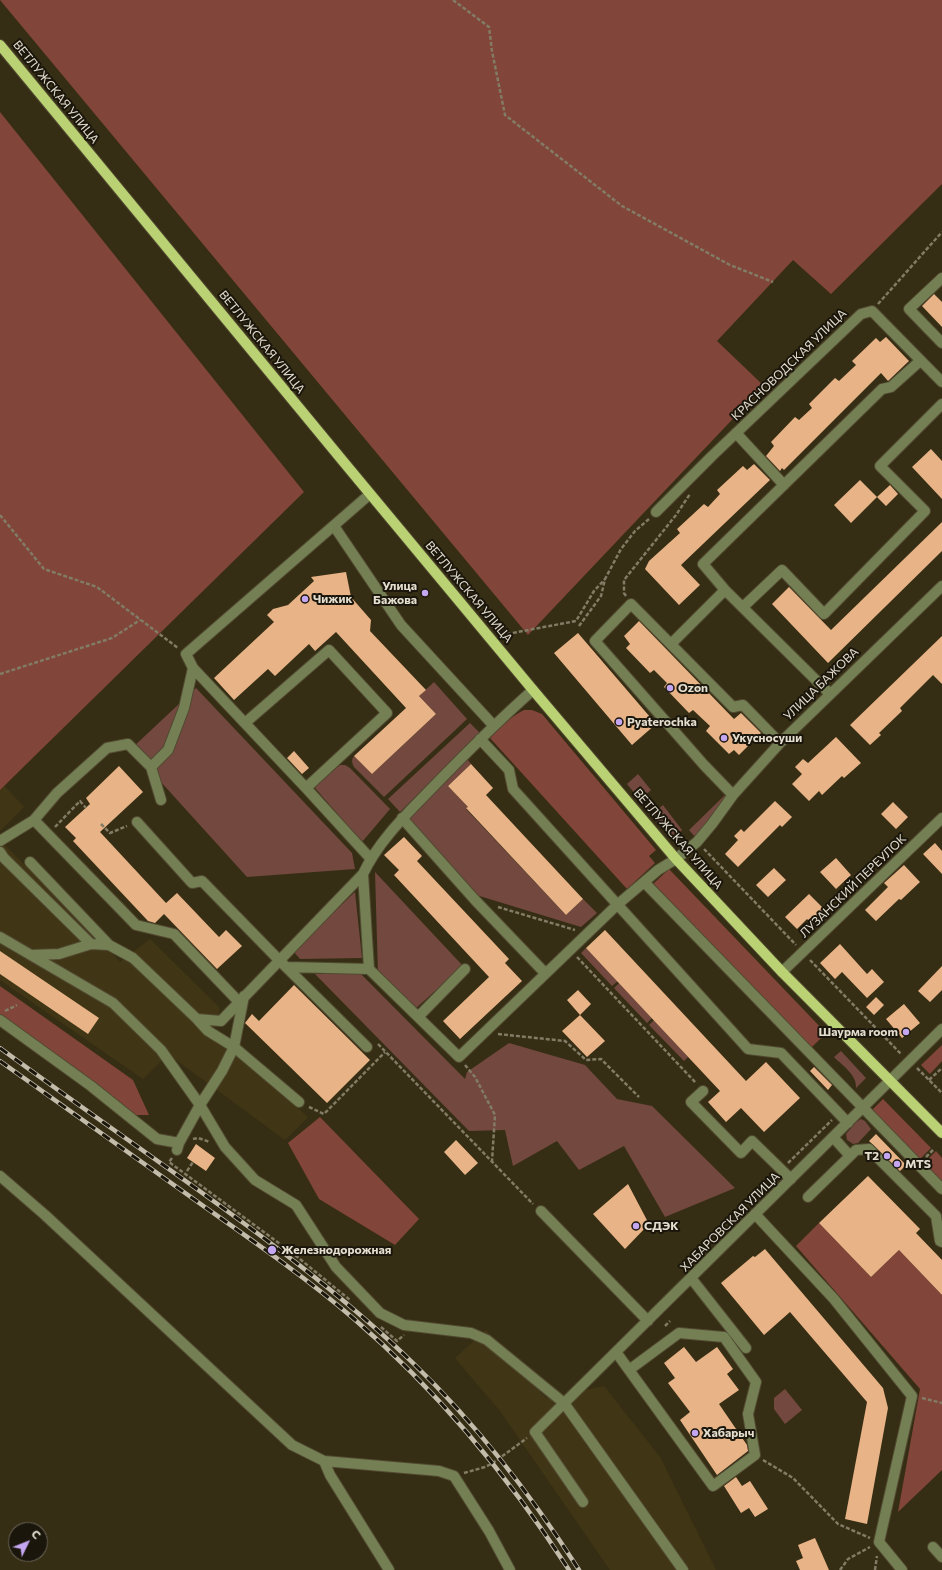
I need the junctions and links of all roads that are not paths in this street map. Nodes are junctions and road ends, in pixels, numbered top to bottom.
1 (0, 45) edge
2 (942, 278) edge
3 (942, 343) edge
4 (920, 361) junction
5 (942, 382) edge
6 (942, 404) edge
7 (736, 433) junction
8 (784, 485) junction
9 (370, 494) junction
10 (656, 512) road end
11 (334, 526) junction
12 (942, 586) edge
13 (725, 590) junction
14 (743, 607) junction
15 (671, 644) junction
16 (193, 668) junction
17 (533, 690) junction
18 (831, 693) junction
19 (245, 723) junction
20 (494, 726) junction
21 (480, 739) junction
22 (780, 743) junction
23 (151, 767) junction
24 (306, 788) junction
25 (733, 795) junction
26 (161, 800) dead end
27 (402, 818) junction
28 (942, 818) edge
29 (34, 820) junction
30 (137, 822) road end
31 (0, 841) edge
32 (0, 852) edge
33 (370, 858) junction
34 (676, 859) junction
35 (30, 862) dead end
36 (363, 874) junction
37 (644, 882) junction
38 (617, 905) junction
39 (1, 937) edge
40 (91, 944) junction
41 (109, 944) junction
42 (31, 955) junction
43 (279, 960) junction
44 (287, 967) junction
45 (369, 969) junction
46 (465, 969) dead end
47 (782, 972) junction
48 (545, 974) junction
49 (241, 999) junction
50 (418, 1017) junction
51 (197, 1019) junction
52 (0, 1020) edge
53 (942, 1029) edge
54 (370, 1044) road end
55 (234, 1047) junction
56 (889, 1081) junction
57 (703, 1091) road end
58 (299, 1102) road end
59 (200, 1105) junction
60 (863, 1109) junction
61 (848, 1123) junction
62 (942, 1133) edge
63 (833, 1137) junction
64 (850, 1156) junction
65 (0, 1176) edge
66 (791, 1179) junction
67 (942, 1189) edge
68 (808, 1197) dead end
69 (541, 1211) road end
70 (755, 1214) junction
71 (942, 1242) edge
72 (691, 1278) junction
73 (648, 1321) junction
74 (746, 1348) dead end
75 (616, 1352) junction
76 (629, 1370) junction
77 (564, 1403) junction
78 (324, 1461) junction
79 (583, 1502) dead end
80 (933, 1547) dead end
81 (942, 1557) edge
82 (389, 1570) edge
83 (510, 1570) edge
84 (683, 1570) edge
85 (902, 1570) edge

1 - 9 main road, ВЕТЛУЖСКАЯ УЛИЦА
2 - 3 street
4 - 5 street
4 - 7 street, КРАСНОВОДСКАЯ УЛИЦА
4 - 8 street
6 - 14 street
7 - 8 street
7 - 10 street, КРАСНОВОДСКАЯ УЛИЦА
8 - 13 street
9 - 11 street
9 - 17 main road, ВЕТЛУЖСКАЯ УЛИЦА
11 - 16 street
11 - 20 street
12 - 18 street, УЛИЦА БАЖОВА
13 - 14 street
13 - 15 street
14 - 18 street
15 - 22 street
15 - 25 street
16 - 19 street
16 - 23 street
17 - 20 street
17 - 34 main road, ВЕТЛУЖСКАЯ УЛИЦА
18 - 22 street, УЛИЦА БАЖОВА
19 - 24 street
19 - 24 street
20 - 21 street
21 - 27 street
21 - 38 street
22 - 25 street, УЛИЦА БАЖОВА
23 - 26 street
23 - 29 street
24 - 33 street
25 - 34 street, УЛИЦА БАЖОВА
27 - 33 street
27 - 48 street
28 - 47 street, ЛУЗАНСКИЙ ПЕРЕУЛОК
29 - 31 street
29 - 49 street
30 - 43 street
32 - 40 street
33 - 36 street
34 - 37 street, УЛИЦА БАЖОВА
34 - 47 main road, ВЕТЛУЖСКАЯ УЛИЦА
35 - 41 street
36 - 43 street
36 - 45 street
37 - 38 street, УЛИЦА БАЖОВА
37 - 60 street
38 - 48 street, УЛИЦА БАЖОВА
38 - 61 street
39 - 42 street
40 - 41 street
40 - 42 street
41 - 51 street
42 - 59 street
43 - 44 street
43 - 49 street
44 - 45 street
44 - 54 street
45 - 50 street
46 - 50 street
47 - 56 main road, ВЕТЛУЖСКАЯ УЛИЦА
48 - 50 street, УЛИЦА БАЖОВА
49 - 51 street
49 - 55 street
51 - 55 street
52 - 59 street
53 - 56 street, ХАБАРОВСКАЯ УЛИЦА
55 - 58 street
55 - 59 street
56 - 60 street, ХАБАРОВСКАЯ УЛИЦА
56 - 62 main road, ВЕТЛУЖСКАЯ УЛИЦА
57 - 66 street
59 - 77 street
60 - 61 street, ХАБАРОВСКАЯ УЛИЦА
60 - 67 street
61 - 63 street, ХАБАРОВСКАЯ УЛИЦА
63 - 64 street
63 - 66 street, ХАБАРОВСКАЯ УЛИЦА
64 - 68 street
64 - 71 street
65 - 78 street
66 - 70 street, ХАБАРОВСКАЯ УЛИЦА
69 - 73 street
70 - 72 street, ХАБАРОВСКАЯ УЛИЦА
70 - 85 street
72 - 73 street, ХАБАРОВСКАЯ УЛИЦА
72 - 74 street
73 - 75 street, ХАБАРОВСКАЯ УЛИЦА
75 - 76 street
75 - 77 street, ХАБАРОВСКАЯ УЛИЦА
76 - 76 street
77 - 79 street, ХАБАРОВСКАЯ УЛИЦА
77 - 84 street
78 - 82 street
78 - 83 street
80 - 81 street

